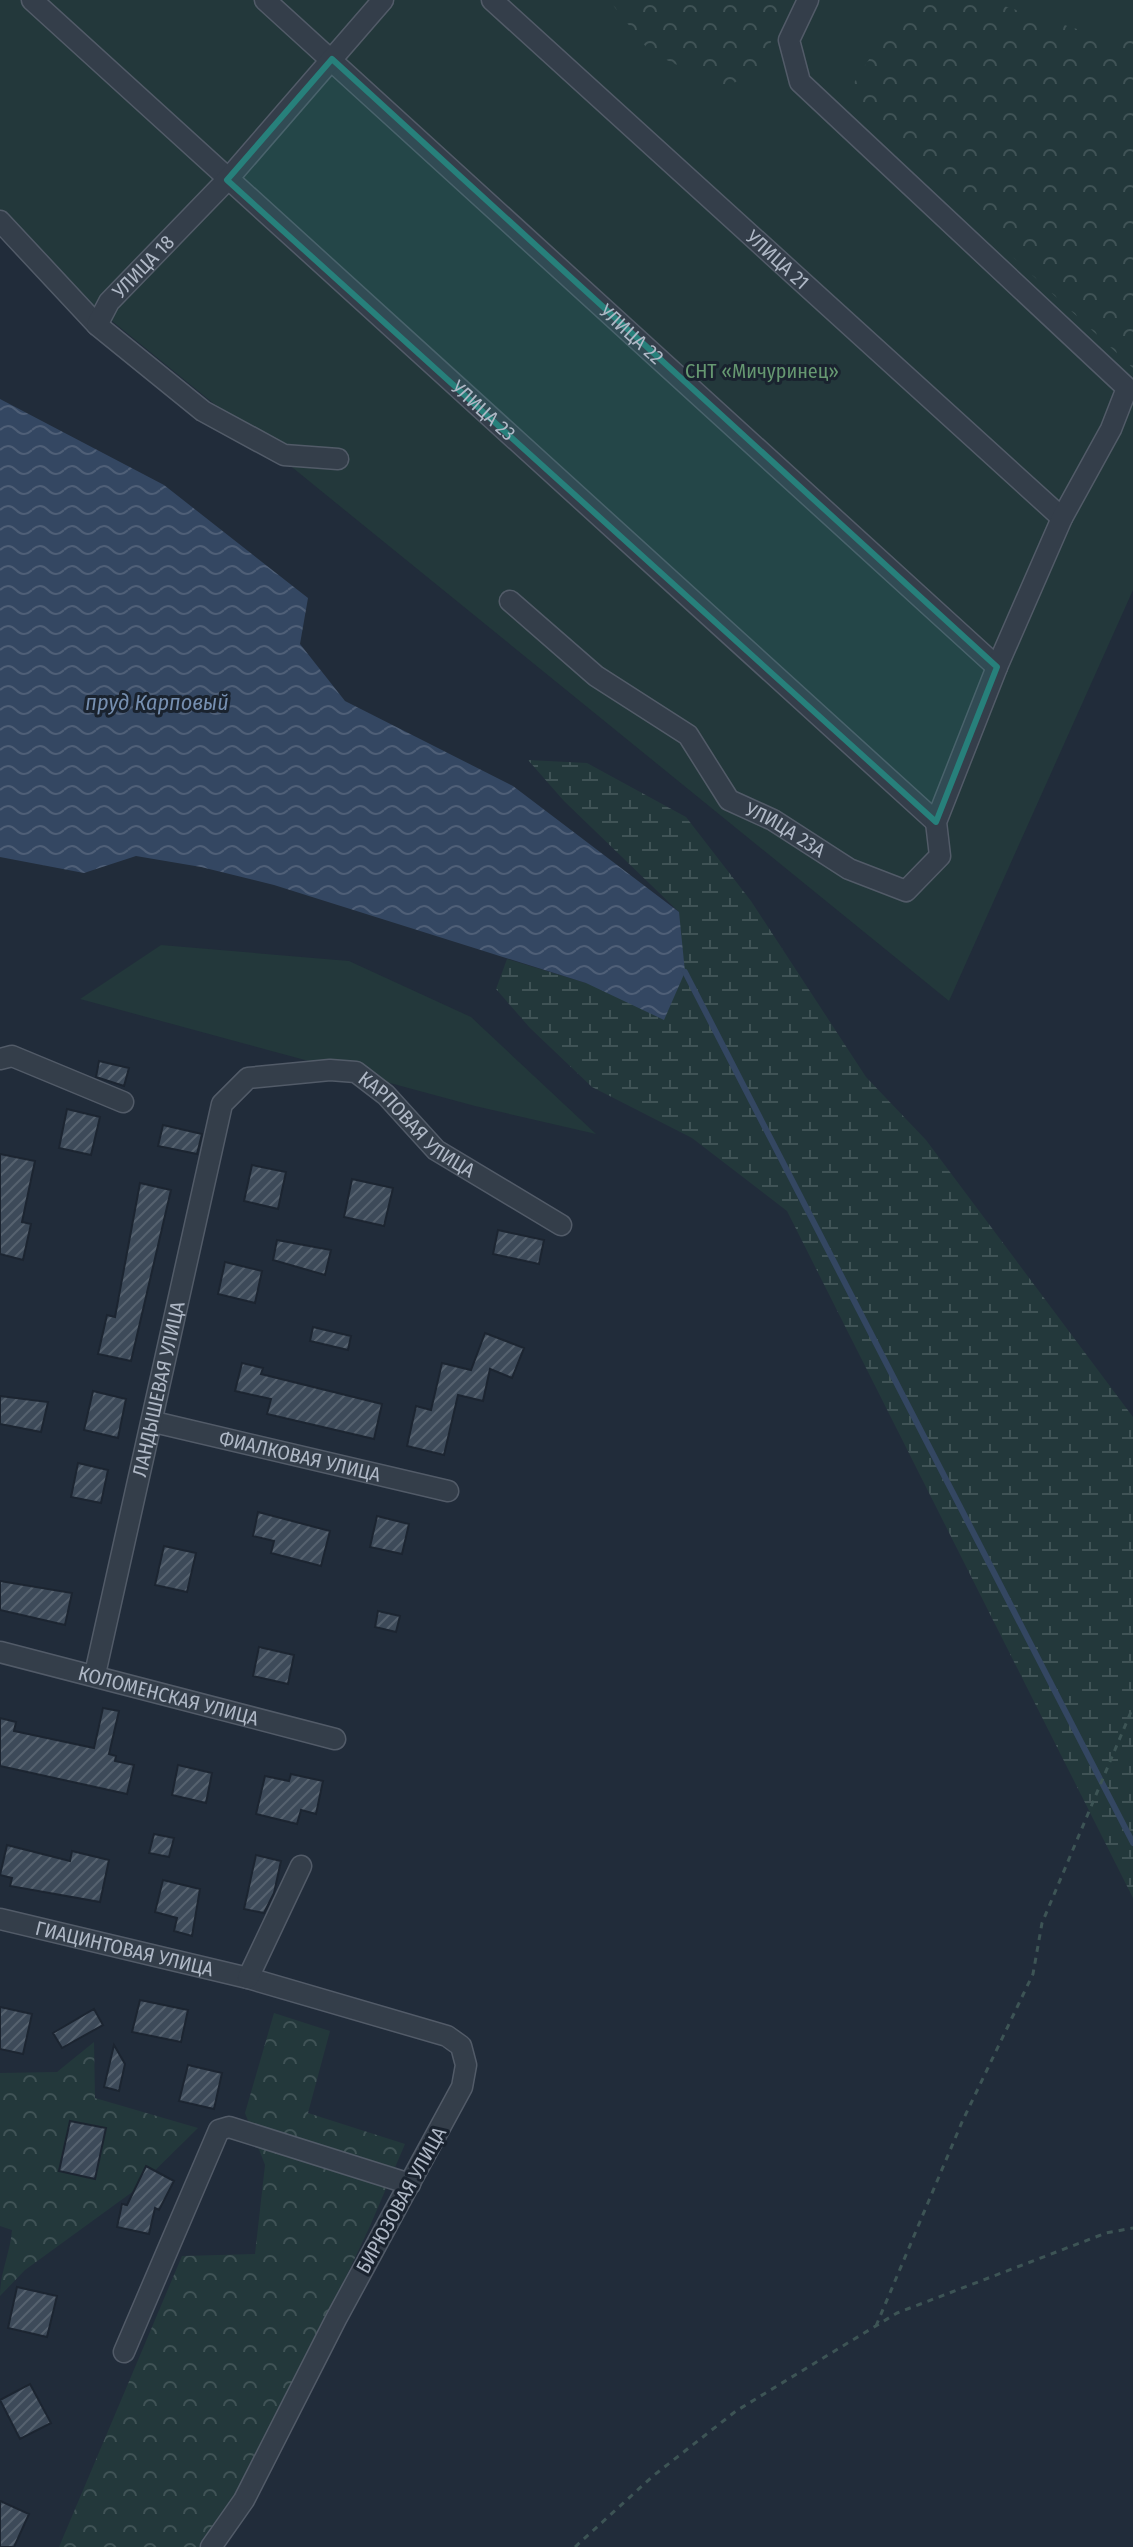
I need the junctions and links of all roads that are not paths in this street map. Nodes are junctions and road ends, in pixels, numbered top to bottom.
1 (32, 0) edge
2 (265, 0) edge
3 (383, 0) edge
4 (492, 0) edge
5 (808, 0) edge
6 (332, 59) junction
7 (227, 180) junction
8 (0, 221) edge
9 (97, 325) junction
10 (1133, 421) edge
11 (1111, 429) junction
12 (338, 459) dead end
13 (1062, 518) junction
14 (510, 601) dead end
15 (997, 667) junction
16 (936, 822) junction
17 (0, 1059) edge
18 (123, 1102) dead end
19 (222, 1104) joint
20 (561, 1225) dead end
21 (154, 1422) junction
22 (448, 1491) dead end
23 (0, 1652) edge
24 (95, 1674) junction
25 (335, 1739) dead end
26 (301, 1866) dead end
27 (0, 1919) edge
28 (248, 1978) junction
29 (410, 2184) junction
30 (124, 2352) dead end
31 (211, 2547) edge

1 - 7 street, УЛИЦА 23
2 - 6 street, УЛИЦА 22
3 - 6 street, УЛИЦА 18
4 - 13 street, УЛИЦА 21
5 - 11 street
6 - 7 street, УЛИЦА 18
6 - 15 street, УЛИЦА 22
7 - 9 street, УЛИЦА 18
7 - 16 street, УЛИЦА 23
8 - 9 street
9 - 12 street
10 - 11 street
11 - 13 street
13 - 15 street
14 - 16 street, УЛИЦА 23А
15 - 16 street
17 - 18 street
19 - 20 street, КАРПОВАЯ УЛИЦА
19 - 21 street, ЛАНДЫШЕВАЯ УЛИЦА
21 - 22 street, ФИАЛКОВАЯ УЛИЦА
21 - 24 street, ЛАНДЫШЕВАЯ УЛИЦА
23 - 24 street, КОЛОМЕНСКАЯ УЛИЦА
24 - 25 street, КОЛОМЕНСКАЯ УЛИЦА
26 - 28 street
27 - 28 street, ГИАЦИНТОВАЯ УЛИЦА
28 - 29 street, БИРЮЗОВАЯ УЛИЦА
29 - 30 street
29 - 31 street, БИРЮЗОВАЯ УЛИЦА

